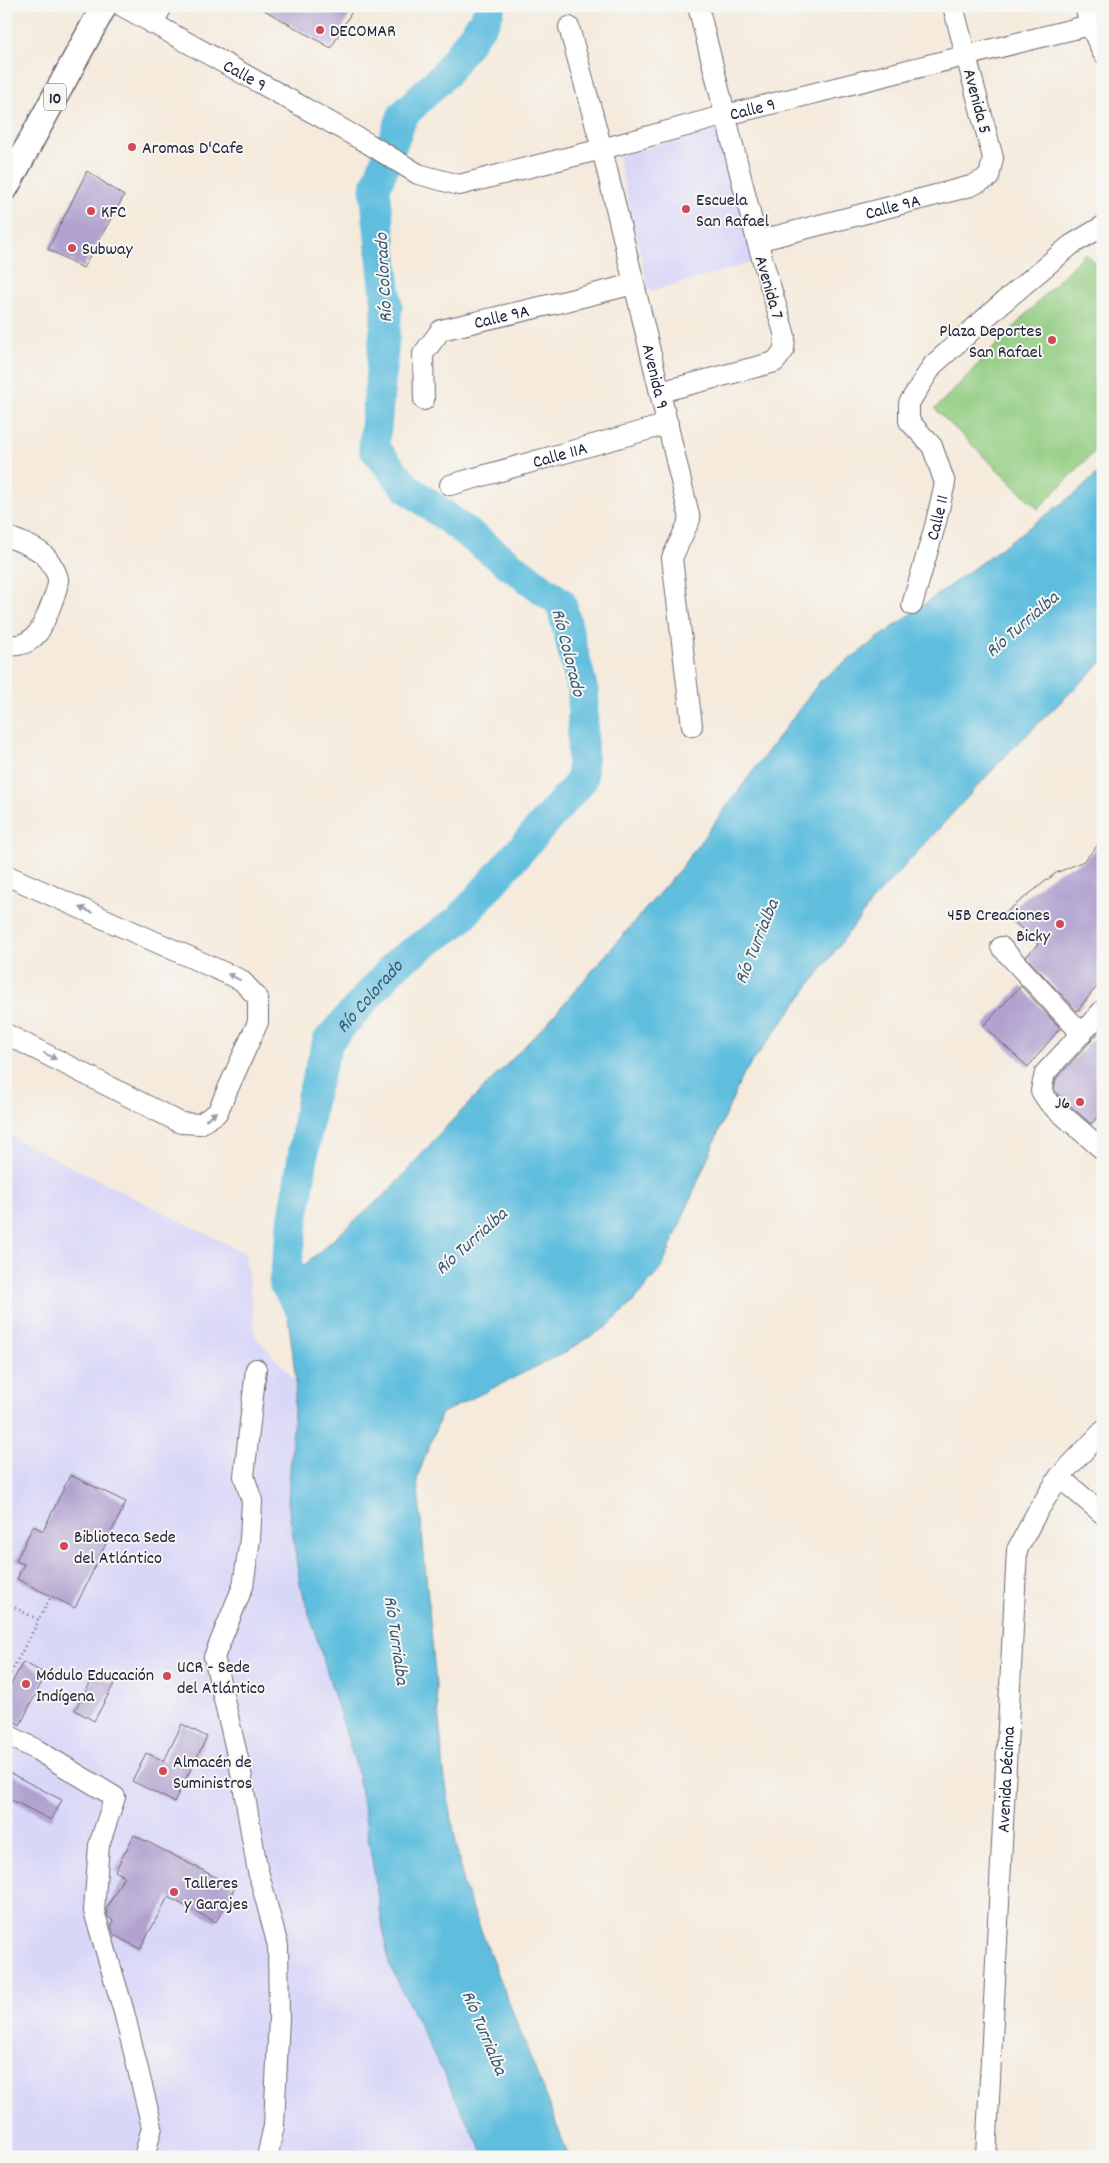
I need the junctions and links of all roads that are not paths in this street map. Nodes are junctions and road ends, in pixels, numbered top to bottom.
1 (104, 6) edge
2 (122, 6) edge
3 (698, 6) edge
4 (953, 6) edge
5 (158, 15) edge
6 (1087, 16) edge
7 (569, 27) dead end
8 (1103, 52) edge
9 (965, 55) junction
10 (726, 115) junction
11 (602, 149) junction
12 (971, 186) joint
13 (6, 187) edge
14 (1103, 226) edge
15 (757, 241) junction
16 (634, 284) junction
17 (660, 392) junction
18 (424, 400) dead end
19 (668, 424) junction
20 (450, 485) dead end
21 (6, 536) edge
22 (912, 605) dead end
23 (6, 645) edge
24 (692, 726) dead end
25 (6, 874) edge
26 (1001, 947) dead end
27 (1103, 1010) edge
28 (6, 1034) edge
29 (1082, 1034) junction
30 (1103, 1150) edge
31 (256, 1369) dead end
32 (1103, 1431) edge
33 (1059, 1477) junction
34 (1103, 1514) edge
35 (6, 1734) edge
36 (144, 2157) edge
37 (267, 2157) edge
38 (986, 2157) edge

1 - 13 main road, 10
2 - 5 street, Calle 9
3 - 10 street, Avenida 7
4 - 9 street, Avenida 5
5 - 11 street, Calle 9
6 - 8 street
6 - 9 street, Calle 9
7 - 11 street, Avenida 9
9 - 10 street, Calle 9
9 - 12 street, Avenida 5
10 - 11 street, Calle 9
10 - 15 street, Avenida 7
11 - 16 street, Avenida 9
12 - 15 street, Calle 9A
14 - 22 street, Calle 11
15 - 17 street, Avenida 7
16 - 17 street, Avenida 9
16 - 18 street, Calle 9A
17 - 19 street, Avenida 9
19 - 20 street, Calle 11A
19 - 24 street, Avenida 9
21 - 23 street
28 -> 25 street
26 - 29 street
27 - 29 street
29 - 30 street
31 - 37 street
32 - 33 street, Avenida Décima
33 - 34 street
33 - 38 street, Avenida Décima
35 - 36 street

